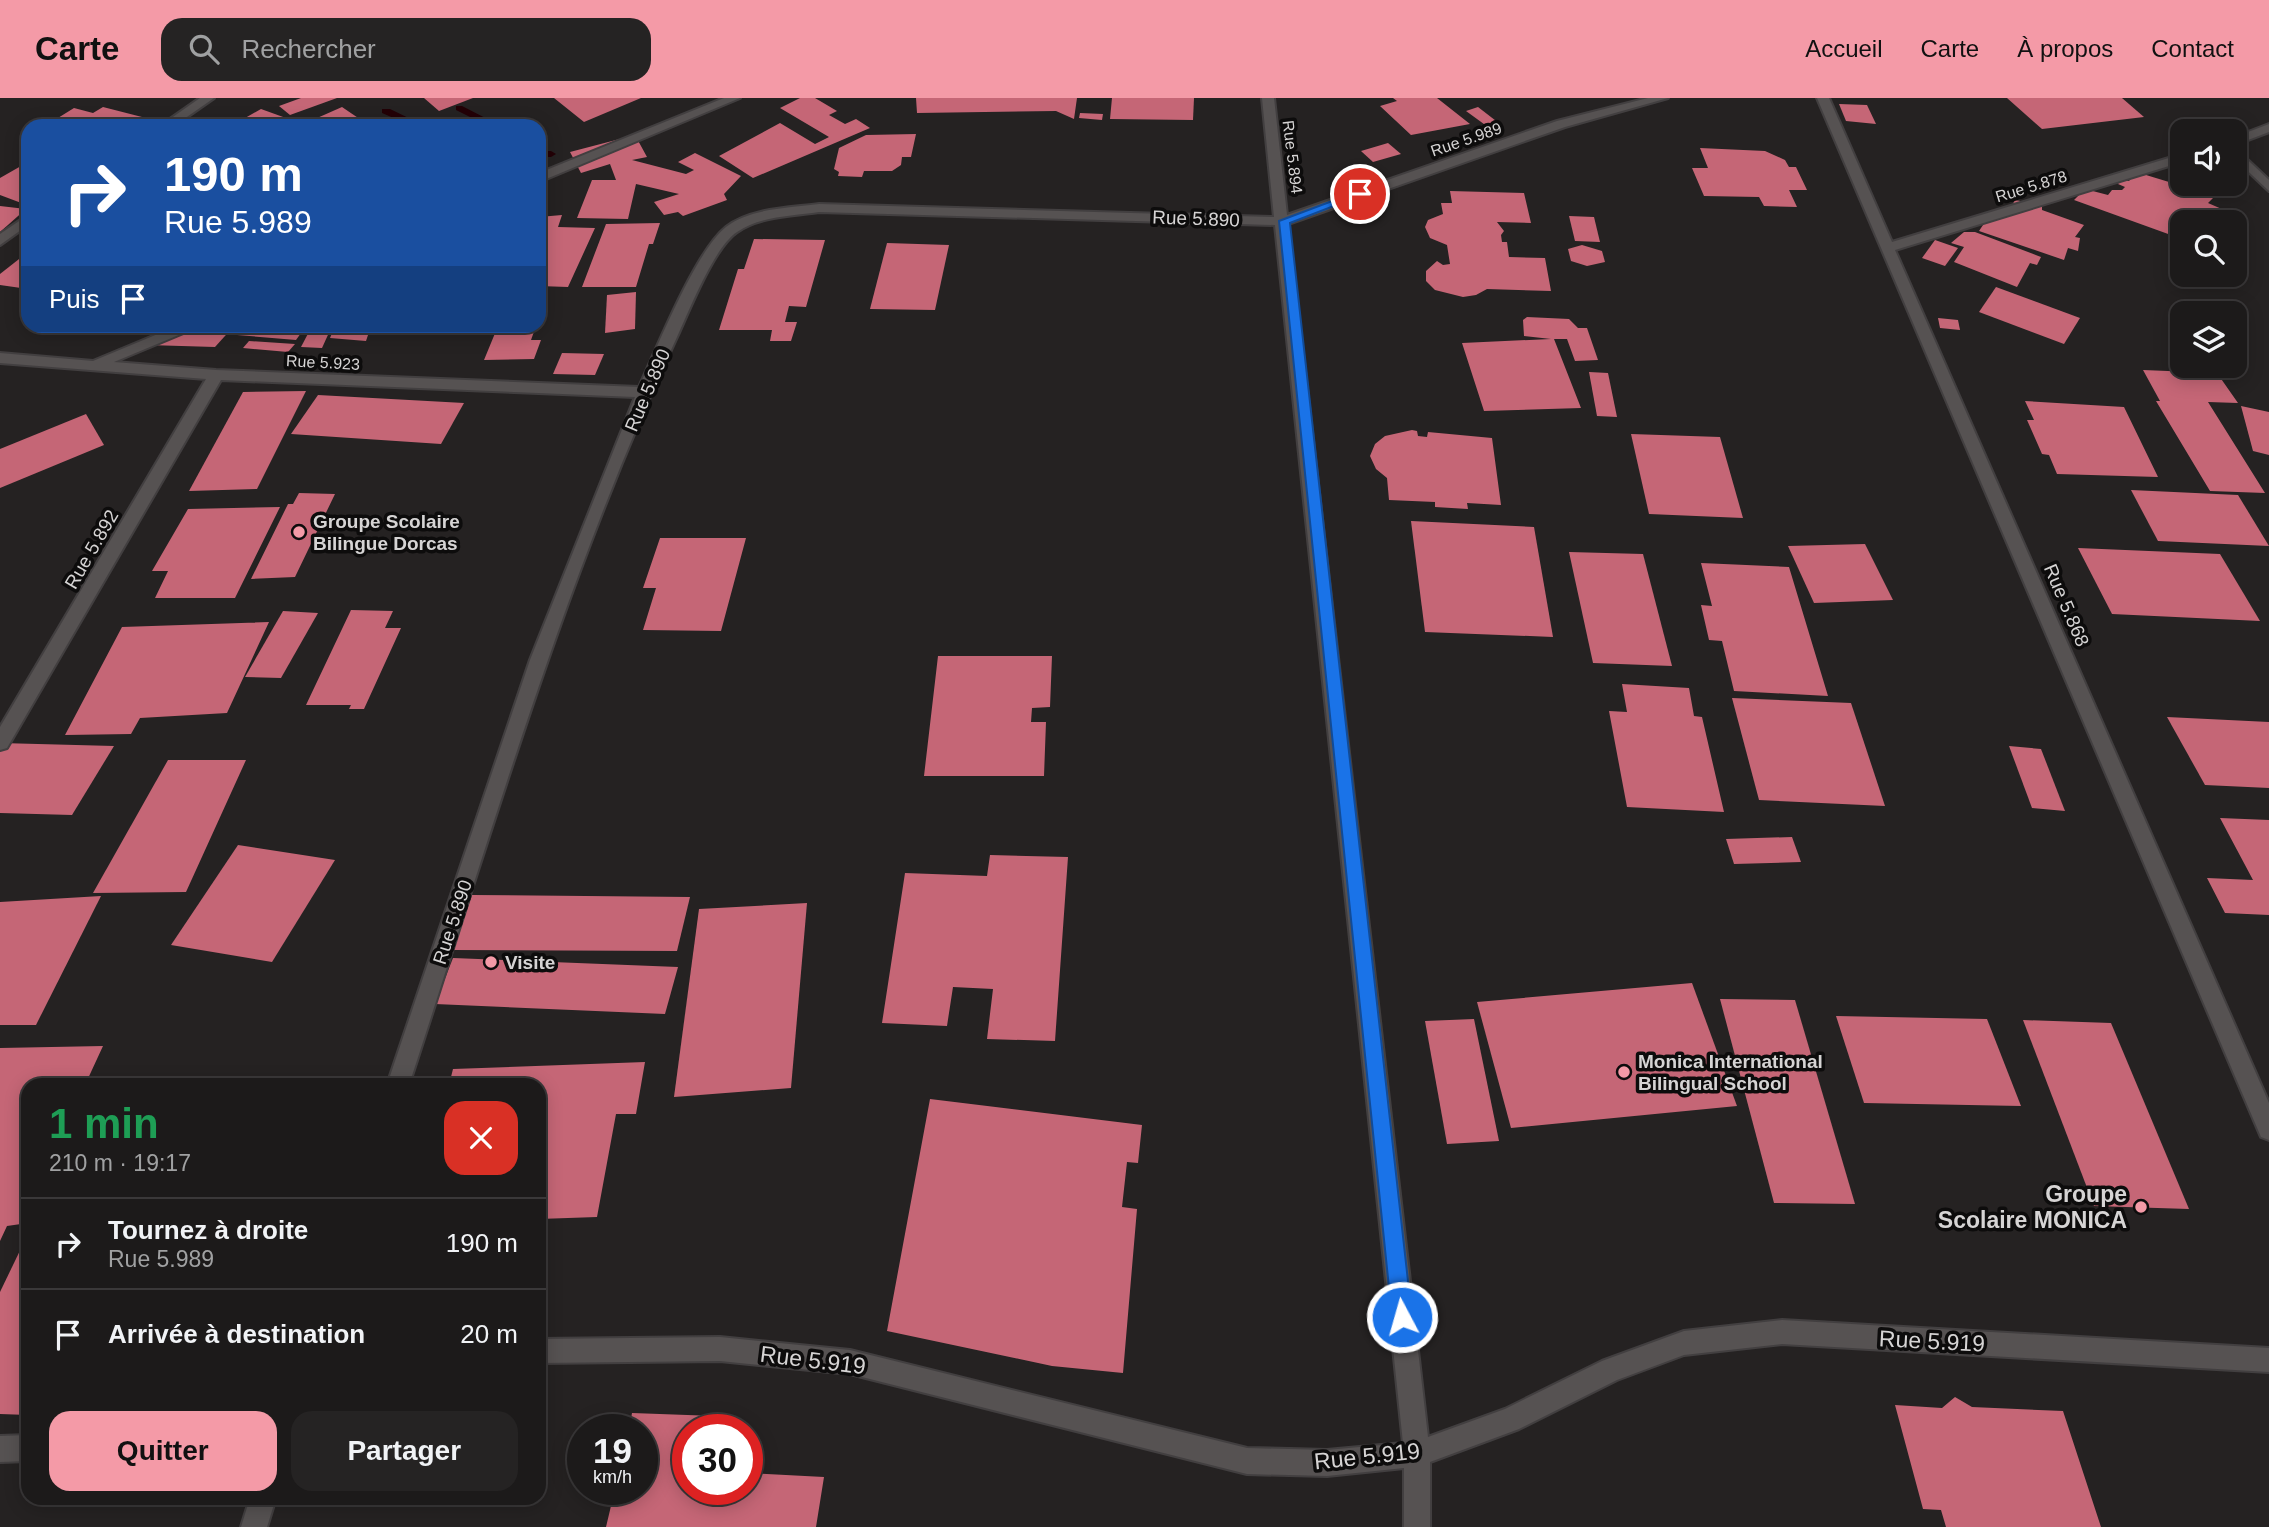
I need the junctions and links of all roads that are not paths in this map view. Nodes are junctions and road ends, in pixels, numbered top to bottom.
1 (208, 98) edge
2 (734, 98) edge
3 (1268, 98) edge
4 (1662, 98) edge
5 (1823, 98) edge
6 (176, 119) edge
7 (2269, 128) edge
8 (2247, 136) edge
9 (2170, 162) edge
10 (2247, 164) edge
11 (546, 175) edge
12 (2269, 187) edge
13 (1284, 221) junction
14 (21, 224) edge
15 (0, 241) edge
16 (1890, 247) junction
17 (171, 333) edge
18 (0, 358) edge
19 (93, 365) junction
20 (216, 374) junction
21 (644, 392) junction
22 (0, 743) edge
23 (400, 1078) edge
24 (2269, 1129) edge
25 (546, 1350) edge
26 (2269, 1360) edge
27 (21, 1448) edge
28 (0, 1449) edge
29 (1417, 1454) junction
30 (261, 1505) edge
31 (254, 1527) edge
32 (1417, 1527) edge

1 - 6 street
2 - 11 street
3 - 13 street, Rue 5.894
4 - 13 street, Rue 5.989
5 - 16 street, Rue 5.868
7 - 8 street
9 - 16 street, Rue 5.878
10 - 12 street
13 - 21 street, Rue 5.890
13 - 29 street, Rue 5.894
14 - 15 street
16 - 24 street, Rue 5.868
17 - 19 street
18 - 19 street, Rue 5.923
19 - 20 street, Rue 5.923
20 - 21 street, Rue 5.923
20 - 22 street, Rue 5.892
21 - 23 street, Rue 5.890
25 - 29 street, Rue 5.919
26 - 29 street, Rue 5.919
27 - 28 street
29 - 32 street, Rue 5.894
30 - 31 street

